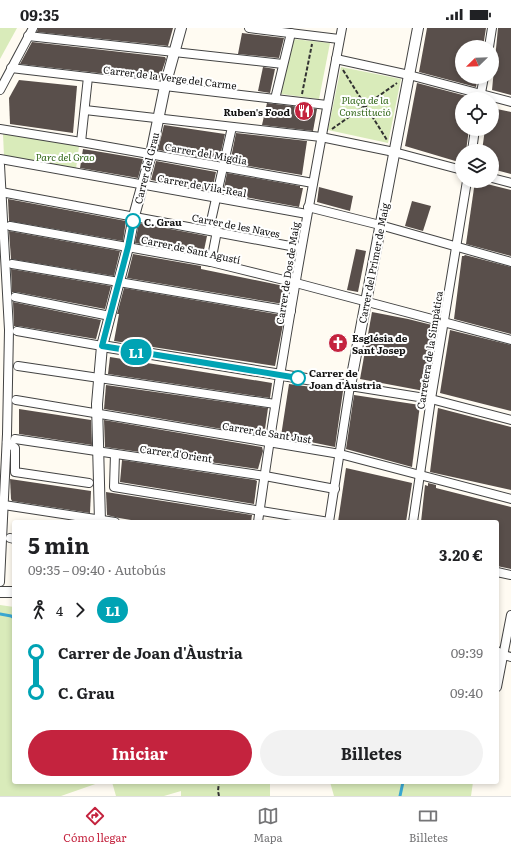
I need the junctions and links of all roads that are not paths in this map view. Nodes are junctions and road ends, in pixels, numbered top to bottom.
1 (33, 28) edge
2 (181, 28) edge
3 (249, 28) edge
4 (342, 28) edge
5 (418, 28) edge
6 (492, 28) edge
7 (291, 33) junction
8 (28, 36) junction
9 (340, 39) junction
10 (490, 40) edge
11 (174, 53) junction
12 (336, 59) junction
13 (283, 64) junction
14 (11, 68) junction
15 (409, 75) junction
16 (88, 77) junction
17 (165, 86) junction
18 (0, 90) edge
19 (464, 92) edge
20 (275, 99) junction
21 (499, 100) edge
22 (511, 102) edge
23 (327, 105) junction
24 (85, 110) junction
25 (158, 119) junction
26 (232, 127) junction
27 (0, 129) edge
28 (321, 137) junction
29 (81, 142) junction
30 (394, 152) junction
31 (151, 154) junction
32 (0, 159) edge
33 (0, 165) edge
34 (223, 166) junction
35 (455, 168) edge
36 (499, 180) edge
37 (313, 182) junction
38 (511, 183) edge
39 (142, 185) junction
40 (465, 188) edge
41 (1, 192) junction
42 (216, 198) junction
43 (308, 211) junction
44 (134, 216) junction
45 (380, 225) junction
46 (10, 226) dead end
47 (213, 231) junction
48 (455, 246) junction
49 (128, 247) junction
50 (301, 248) junction
51 (210, 262) junction
52 (511, 262) edge
53 (12, 264) dead end
54 (119, 283) junction
55 (296, 283) junction
56 (14, 297) dead end
57 (366, 301) junction
58 (291, 312) junction
59 (110, 316) junction
60 (444, 322) junction
61 (17, 331) dead end
62 (511, 340) edge
63 (102, 346) junction
64 (18, 366) dead end
65 (280, 374) junction
66 (100, 379) junction
67 (350, 386) junction
68 (431, 399) junction
69 (16, 400) dead end
70 (275, 404) junction
71 (98, 414) junction
72 (511, 420) edge
73 (11, 440) junction
74 (270, 442) junction
75 (99, 452) junction
76 (115, 454) junction
77 (340, 454) junction
78 (265, 476) junction
79 (420, 476) junction
80 (90, 483) dead end
81 (335, 489) junction
82 (511, 499) edge
83 (4, 505) junction
84 (260, 511) junction
85 (67, 518) edge
86 (90, 520) edge
87 (101, 520) edge
88 (258, 520) edge
89 (316, 520) edge
90 (329, 520) edge
91 (413, 520) edge
92 (499, 572) edge
93 (511, 575) edge
94 (0, 582) edge
95 (0, 592) edge
96 (12, 592) edge
97 (511, 614) edge
98 (504, 654) edge
99 (499, 678) edge

1 - 8 street
2 - 11 street, Carrer del Grau
3 - 7 street
4 - 9 street, Carrer de Dos de Maig
5 - 15 street, Carrer del Primer de Maig
6 - 10 street
7 - 9 street
7 - 13 street
8 - 11 street
8 - 14 street
9 - 12 street, Carrer de Dos de Maig
11 - 13 street
11 - 17 street, Carrer del Grau
12 - 15 street
12 - 23 street, Carrer de Dos de Maig
13 - 20 street
14 - 16 street, Carrer de la Verge del Carme
14 - 18 street
15 - 19 street
15 - 30 street, Carrer del Primer de Maig
16 - 17 street, Carrer de la Verge del Carme
16 - 24 street
17 - 20 street, Carrer de la Verge del Carme
17 - 25 street, Carrer del Grau
20 - 23 street, Carrer de la Verge del Carme
21 - 22 street
23 - 28 street, Carrer de Dos de Maig
24 - 25 street
24 - 29 street
25 - 26 street
25 - 31 street, Carrer del Grau
26 - 28 street
26 - 34 street
27 - 29 street, Carrer del Migdia
28 - 30 street
28 - 37 street, Carrer de Dos de Maig
29 - 31 street, Carrer del Migdia
30 - 35 street
30 - 45 street, Carrer del Primer de Maig
31 - 34 street, Carrer del Migdia
31 - 39 street, Carrer del Grau
32 - 39 street, Carrer de Vila-Real
33 - 41 street
34 - 37 street, Carrer del Migdia
34 - 42 street
36 - 38 street
37 - 43 street, Carrer de Dos de Maig
39 - 42 street, Carrer de Vila-Real
39 - 44 street, Carrer del Grau
40 - 48 street, Carretera de la Simpàtica
41 - 44 street, Carrer de les Naves
41 - 73 street
42 - 43 street, Carrer de Vila-Real
42 - 47 street
43 - 45 street, Carrer de Vila-Real
43 - 50 street, Carrer de Dos de Maig
44 - 47 street, Carrer de les Naves
44 - 49 street, Carrer del Grau
45 - 48 street, Carrer de Vila-Real
45 - 57 street, Carrer del Primer de Maig
46 - 49 street, Carrer de Sant Agustí
47 - 50 street, Carrer de les Naves
47 - 51 street
48 - 52 street, Carrer de Vila-Real
48 - 60 street, Carretera de la Simpàtica
49 - 51 street, Carrer de Sant Agustí
49 - 54 street, Carrer del Grau
50 - 55 street, Carrer de Dos de Maig
51 - 55 street, Carrer de Sant Agustí
53 - 54 street
54 - 58 street
54 - 59 street, Carrer del Grau
55 - 57 street, Carrer de Sant Agustí
55 - 58 street, Carrer de Dos de Maig
56 - 59 street
57 - 60 street, Carrer de Sant Agustí
57 - 67 street, Carrer del Primer de Maig
58 - 65 street, Carrer de Dos de Maig
59 - 63 street, Carrer del Grau
60 - 62 street, Carrer de Sant Agustí
60 - 68 street, Carretera de la Simpàtica
61 - 63 street
63 - 65 street
63 - 66 street, Carrer del Grau
64 - 66 street
65 - 67 street
65 - 70 street, Carrer de Dos de Maig
66 - 70 street
66 - 71 street, Carrer del Grau
67 - 68 street
67 - 77 street, Carrer del Primer de Maig
68 - 72 street
68 - 79 street, Carretera de la Simpàtica
69 - 71 street, Carrer de Sant Just
70 - 74 street, Carrer de Dos de Maig
71 - 74 street, Carrer de Sant Just
71 - 75 street, Carrer del Grau
73 - 75 street, Carrer d'Orient
73 - 80 street
73 - 83 street
74 - 77 street, Carrer de Sant Just
74 - 78 street, Carrer de Dos de Maig
75 - 76 street, Carrer d'Orient
75 - 87 street, Carrer del Grau
76 - 78 street, Carrer d'Orient
76 - 84 street
77 - 79 street, Carrer de Sant Just
77 - 81 street, Carrer del Primer de Maig
78 - 81 street, Carrer d'Orient
78 - 84 street, Carrer de Dos de Maig
79 - 82 street, Carrer de Sant Just
79 - 91 street, Carretera de la Simpàtica
81 - 90 street, Carrer del Primer de Maig
83 - 85 street
83 - 94 street
84 - 88 street, Carrer de Dos de Maig
84 - 89 street
85 - 86 street
92 - 93 street
95 - 96 street
97 - 98 street
98 - 99 street

